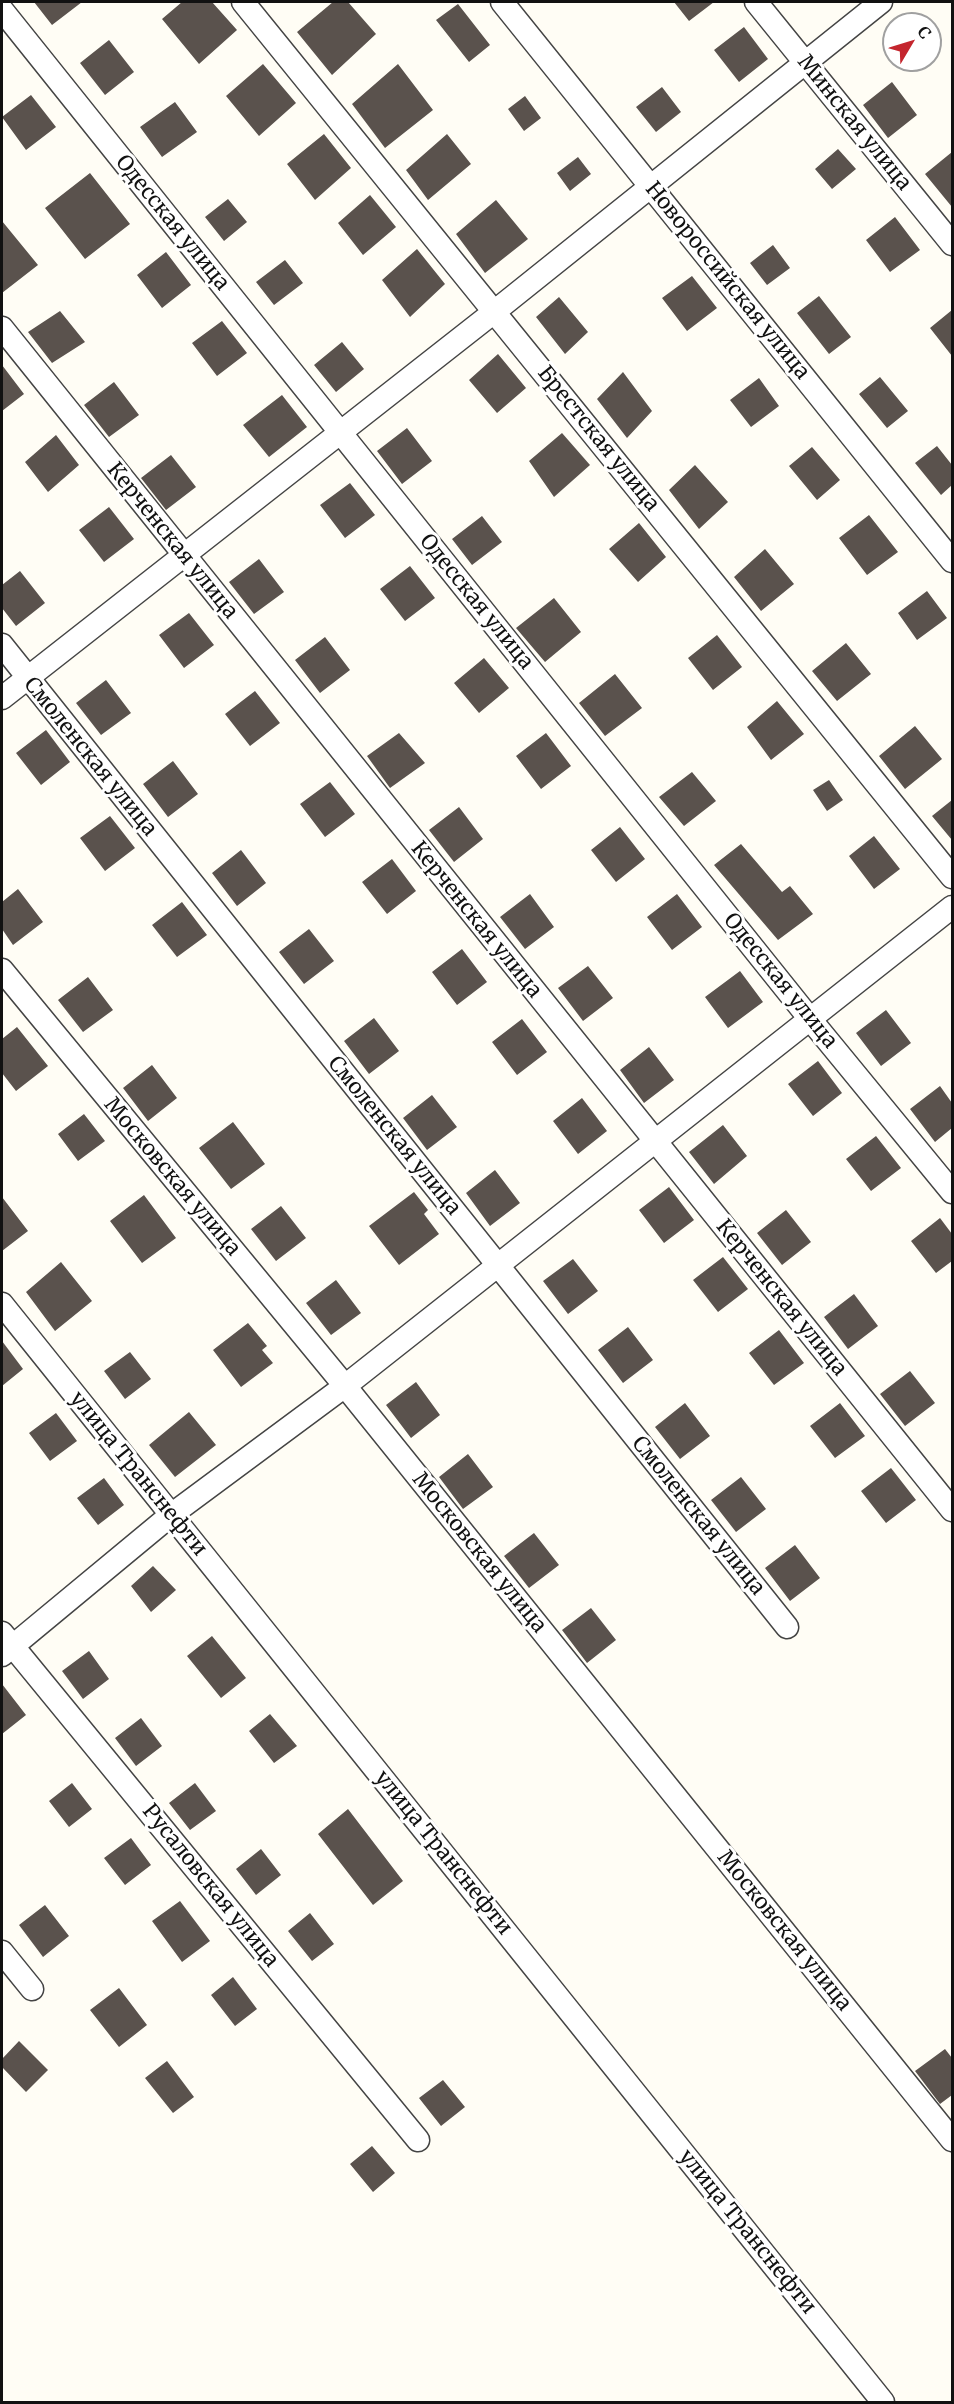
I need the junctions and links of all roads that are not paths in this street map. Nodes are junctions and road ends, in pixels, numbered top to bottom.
1 (243, 2) edge
2 (502, 2) edge
3 (756, 2) edge
4 (880, 2) edge
5 (2, 10) edge
6 (805, 62) junction
7 (651, 186) junction
8 (952, 244) edge
9 (494, 312) junction
10 (2, 328) edge
11 (341, 433) junction
12 (184, 555) junction
13 (952, 561) edge
14 (2, 645) edge
15 (27, 678) junction
16 (2, 698) edge
17 (952, 877) edge
18 (952, 907) edge
19 (2, 970) edge
20 (810, 1019) junction
21 (655, 1142) junction
22 (952, 1192) edge
23 (498, 1266) junction
24 (2, 1304) edge
25 (345, 1386) junction
26 (952, 1510) edge
27 (171, 1515) junction
28 (787, 1627) dead end
29 (5, 1645) edge
30 (2, 1952) edge
31 (32, 1989) dead end
32 (418, 2140) dead end
33 (952, 2140) edge
34 (883, 2403) edge

1 - 9 street, Брестская улица
2 - 7 street, Новороссийская улица
3 - 6 street, Минская улица
4 - 6 street
5 - 11 street, Одесская улица
6 - 7 street
6 - 8 street, Минская улица
7 - 9 street
7 - 13 street, Новороссийская улица
9 - 11 street
9 - 17 street, Брестская улица
10 - 12 street, Керченская улица
11 - 12 street
11 - 20 street, Одесская улица
12 - 15 street
12 - 21 street, Керченская улица
14 - 15 street, Смоленская улица
15 - 16 street
15 - 23 street, Смоленская улица
18 - 20 street
19 - 25 street, Московская улица
20 - 21 street
20 - 22 street, Одесская улица
21 - 23 street
21 - 26 street, Керченская улица
23 - 25 street
23 - 28 street, Смоленская улица
24 - 27 street, улица Транснефти
25 - 27 street
25 - 33 street, Московская улица
27 - 29 street
27 - 34 street, улица Транснефти
29 - 32 street, Русаловская улица
30 - 31 street

